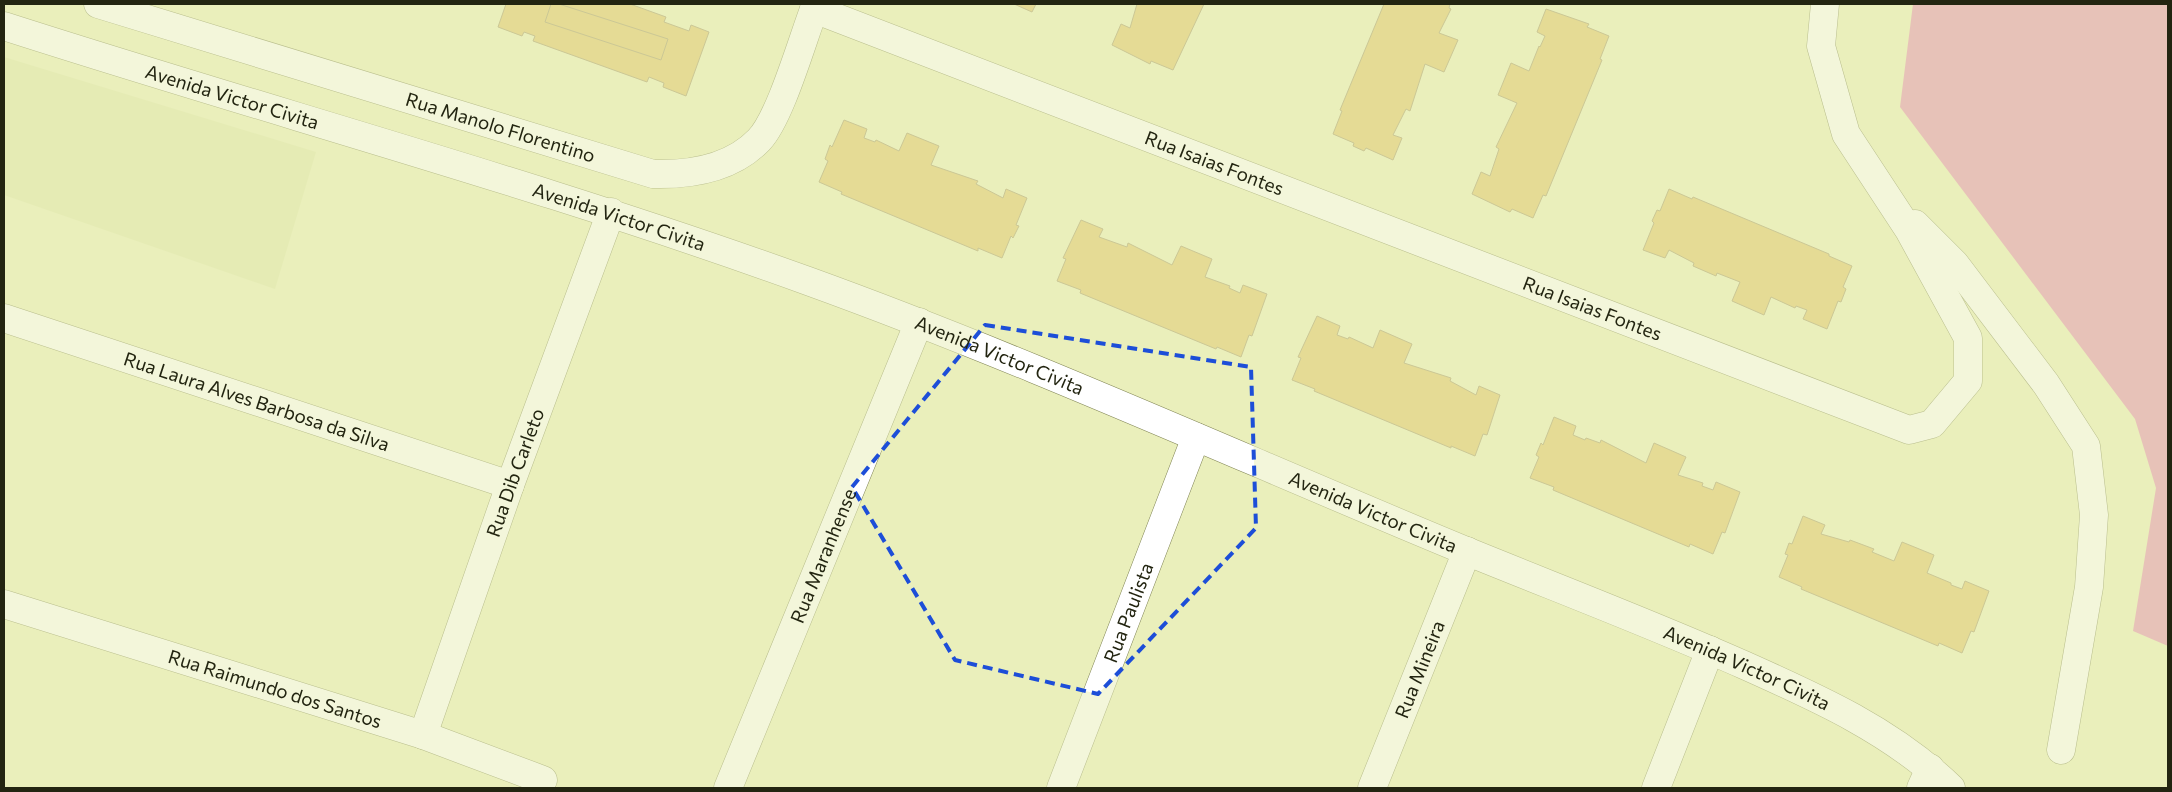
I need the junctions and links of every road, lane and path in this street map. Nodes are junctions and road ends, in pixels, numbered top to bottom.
1 (98, 4) edge
2 (1825, 4) edge
3 (815, 6) edge
4 (4, 26) edge
5 (1887, 197) junction
6 (611, 212) junction
7 (4, 318) edge
8 (919, 322) junction
9 (1196, 437) junction
10 (510, 485) junction
11 (1467, 551) junction
12 (4, 604) edge
13 (1710, 650) junction
14 (423, 736) junction
15 (2061, 750) dead end
16 (1926, 778) edge
17 (543, 780) dead end
18 (728, 788) edge
19 (1061, 788) edge
20 (1372, 788) edge
21 (1656, 788) edge
22 (1951, 788) edge

1 - 3 street, Rua Manolo Florentino
2 - 5 street, Rua Isaias Fontes
3 - 5 street, Rua Isaias Fontes
4 - 6 street, Avenida Victor Civita
5 - 15 street
6 - 8 street, Avenida Victor Civita
6 - 10 street, Rua Dib Carleto
7 - 10 street, Rua Laura Alves Barbosa da Silva
8 - 9 street, Avenida Victor Civita
8 - 18 street, Rua Maranhense
9 - 11 street, Avenida Victor Civita
9 - 19 street, Rua Paulista
10 - 14 street, Rua Dib Carleto
11 - 13 street, Avenida Victor Civita
11 - 20 street, Rua Mineira
12 - 14 street, Rua Raimundo dos Santos
13 - 16 street, Avenida Victor Civita
13 - 21 street
14 - 17 street, Rua Raimundo dos Santos
16 - 22 street, Avenida Victor Civita

